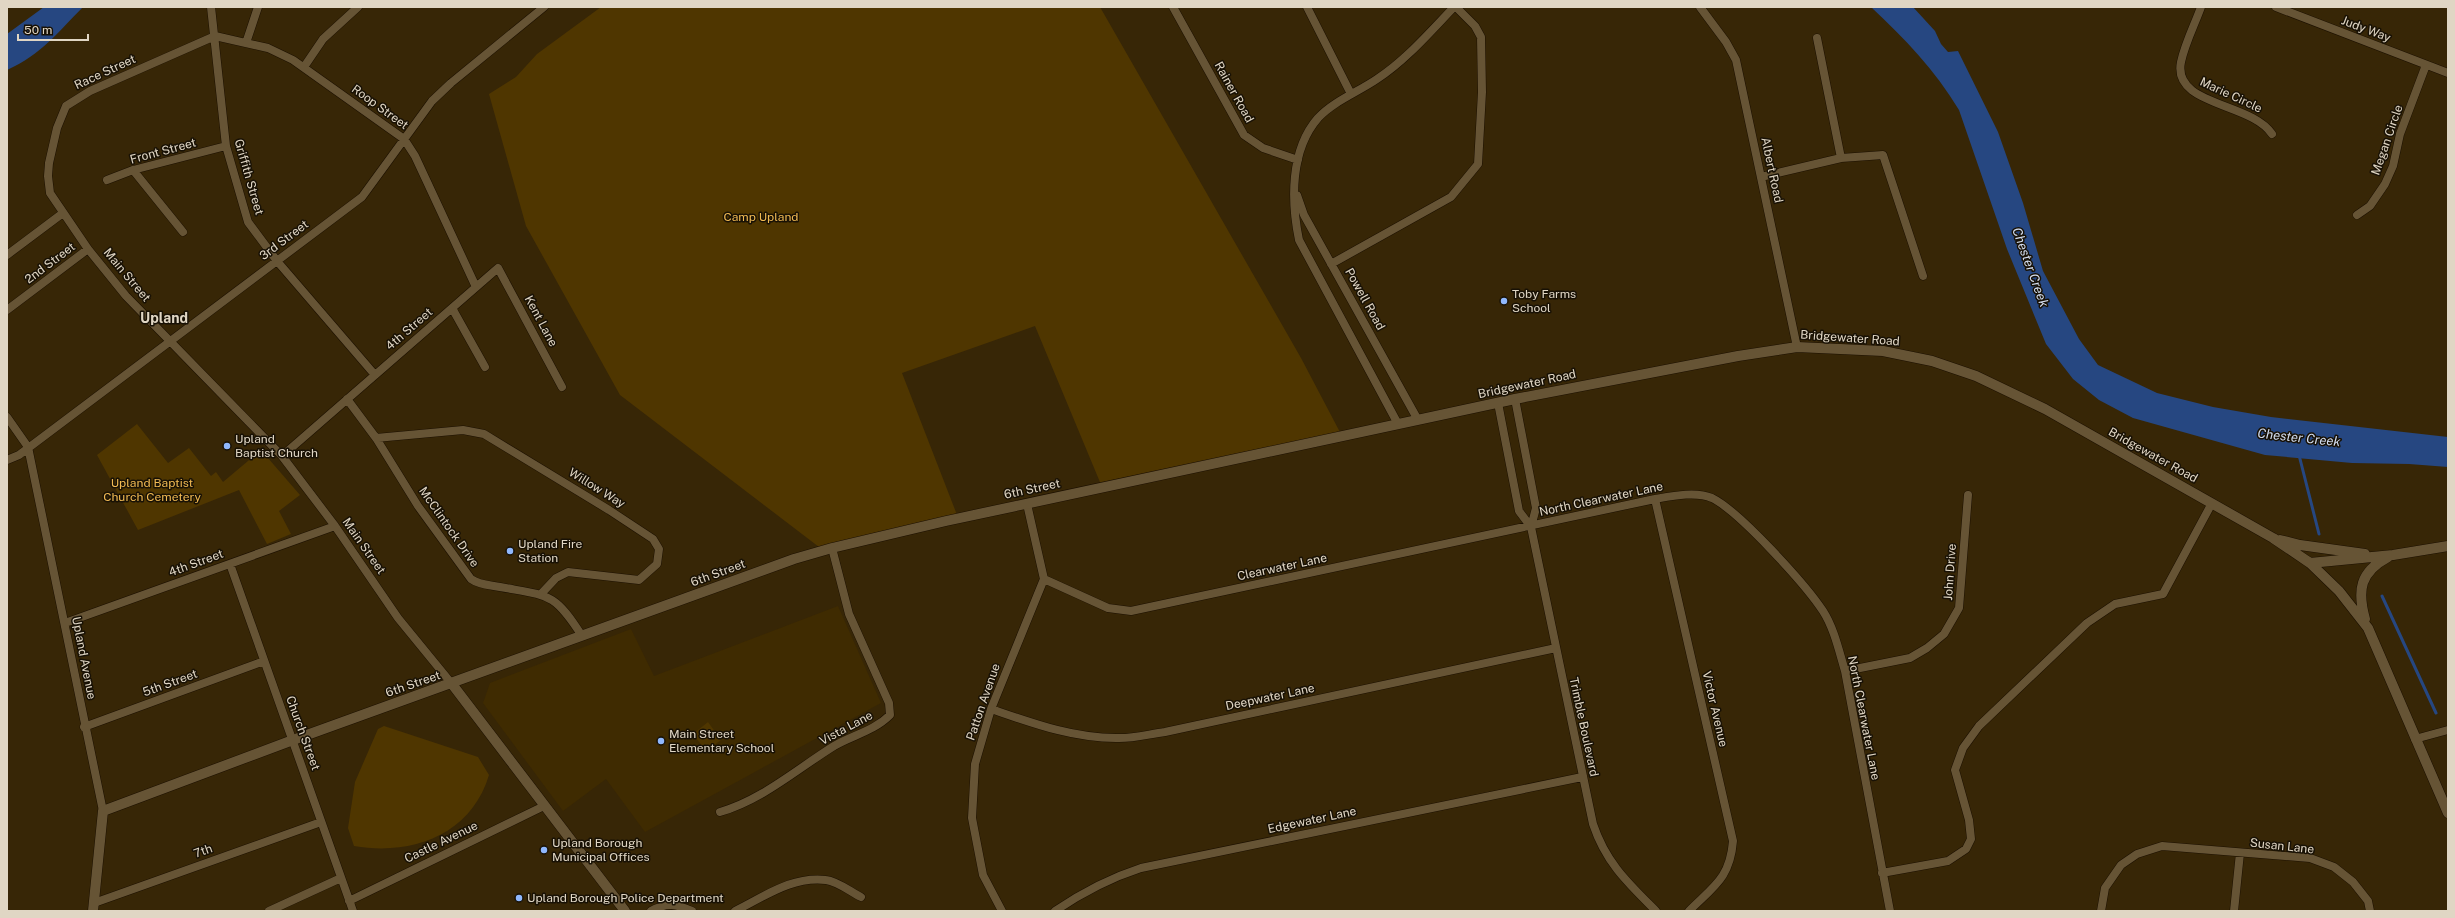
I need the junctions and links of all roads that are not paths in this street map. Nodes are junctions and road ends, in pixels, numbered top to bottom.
1 (211, 7) edge
2 (258, 7) edge
3 (358, 7) edge
4 (544, 7) edge
5 (1173, 7) edge
6 (1307, 7) edge
7 (1455, 7) edge
8 (1700, 7) edge
9 (2201, 7) edge
10 (2276, 7) edge
11 (215, 36) junction
12 (1817, 38) dead end
13 (246, 43) junction
14 (2426, 65) junction
15 (304, 67) junction
16 (2448, 73) edge
17 (1351, 94) junction
18 (2272, 134) dead end
19 (404, 139) junction
20 (226, 146) junction
21 (1840, 158) junction
22 (1298, 160) junction
23 (133, 170) junction
24 (1761, 177) junction
25 (107, 180) dead end
26 (1295, 188) junction
27 (63, 213) junction
28 (2357, 215) dead end
29 (183, 232) dead end
30 (88, 249) junction
31 (7, 255) edge
32 (276, 262) junction
33 (1331, 264) junction
34 (498, 268) joint
35 (1923, 276) dead end
36 (476, 287) junction
37 (452, 308) junction
38 (7, 310) edge
39 (168, 341) junction
40 (1796, 347) junction
41 (485, 367) dead end
42 (375, 375) junction
43 (562, 387) dead end
44 (346, 399) junction
45 (1515, 400) junction
46 (1498, 403) junction
47 (7, 418) edge
48 (1418, 420) junction
49 (1398, 424) junction
50 (1362, 432) joint
51 (376, 438) junction
52 (28, 447) junction
53 (282, 456) junction
54 (7, 460) edge
55 (1968, 495) dead end
56 (1655, 499) junction
57 (2212, 503) junction
58 (1027, 504) junction
59 (335, 526) junction
60 (1531, 527) junction
61 (2273, 538) junction
62 (2448, 546) edge
63 (832, 548) junction
64 (2393, 555) junction
65 (230, 564) junction
66 (2310, 564) junction
67 (1044, 579) junction
68 (541, 594) junction
69 (65, 623) junction
70 (2368, 628) junction
71 (582, 636) junction
72 (1556, 648) junction
73 (264, 661) junction
74 (1845, 671) junction
75 (452, 684) junction
76 (991, 709) junction
77 (84, 727) junction
78 (2448, 730) edge
79 (2415, 739) junction
80 (293, 740) junction
81 (1582, 777) junction
82 (544, 806) junction
83 (103, 811) junction
84 (720, 812) dead end
85 (2448, 813) edge
86 (321, 822) junction
87 (2240, 853) junction
88 (1882, 873) junction
89 (341, 878) junction
90 (861, 897) dead end
91 (349, 901) junction
92 (94, 907) edge
93 (268, 911) edge
94 (353, 911) edge
95 (625, 911) edge
96 (651, 911) edge
97 (692, 911) edge
98 (734, 911) edge
99 (1002, 911) edge
100 (1055, 911) edge
101 (1656, 911) edge
102 (1690, 911) edge
103 (1890, 911) edge
104 (2101, 911) edge
105 (2234, 911) edge
106 (2370, 911) edge

1 - 11 street, Griffith Street
2 - 13 street
3 - 15 street
4 - 19 street, 3rd Street
5 - 22 street, Rainer Road
6 - 17 street
7 - 17 street, Powell Road
7 - 33 street
8 - 24 street, Albert Road
9 - 18 street, Marie Circle
10 - 14 street, Judy Way
11 - 13 street, Roop Street
11 - 20 street, Griffith Street
11 - 27 street, Race Street
12 - 21 street
13 - 15 street, Roop Street
14 - 16 street, Judy Way
14 - 28 street, Megan Circle
15 - 19 street, Roop Street
17 - 22 street, Powell Road
19 - 32 street, 3rd Street
19 - 36 street, Roop Street
20 - 23 street, Front Street
20 - 32 street, Griffith Street
21 - 24 street
21 - 35 street
22 - 26 street, Powell Road
23 - 25 street, Front Street
23 - 29 street
24 - 40 street, Albert Road
26 - 33 street, Powell Road
26 - 49 street, Powell Road
27 - 30 street, Main Street
27 - 31 street
30 - 38 street, 2nd Street
30 - 39 street, Main Street
32 - 39 street, 3rd Street
32 - 42 street, Griffith Street
33 - 48 street, Powell Road
34 - 36 street, 4th Street
34 - 43 street, Kent Lane
36 - 37 street, 4th Street
37 - 41 street
37 - 42 street, 4th Street
39 - 52 street, 3rd Street
39 - 53 street, Main Street
40 - 45 street, Bridgewater Road
40 - 57 street, Bridgewater Road
42 - 44 street, 4th Street
44 - 51 street, McClintock Drive
44 - 53 street, 4th Street
45 - 46 street, Bridgewater Road
45 - 60 street, Trimble Boulevard
46 - 48 street, Bridgewater Road
46 - 60 street, Trimble Boulevard
47 - 52 street, Upland Avenue
48 - 49 street, Bridgewater Road
49 - 50 street, Bridgewater Road
50 - 58 street, 6th Street
51 - 68 street, McClintock Drive
51 - 68 street, Willow Way
52 - 54 street, 3rd Street
52 - 69 street, Upland Avenue
53 - 59 street, Main Street
55 - 74 street, John Drive
56 - 60 street, North Clearwater Lane
56 - 74 street, North Clearwater Lane
56 - 102 street, Victor Avenue
57 - 61 street, Bridgewater Road
57 - 88 street
58 - 63 street, 6th Street
58 - 67 street
59 - 65 street, 4th Street
59 - 75 street, Main Street
60 - 67 street, Clearwater Lane
60 - 72 street, Trimble Boulevard
61 - 64 street
61 - 66 street, Bridgewater Road
62 - 64 street
63 - 71 street, 6th Street
63 - 84 street, Vista Lane
64 - 66 street
64 - 70 street
65 - 69 street, 4th Street
65 - 73 street, Church Street
66 - 70 street, Bridgewater Road
67 - 76 street, Patton Avenue
68 - 71 street, McClintock Drive
69 - 77 street, Upland Avenue
70 - 79 street
71 - 75 street, 6th Street
72 - 76 street, Deepwater Lane
72 - 81 street, Trimble Boulevard
73 - 77 street, 5th Street
73 - 80 street, Church Street
74 - 88 street, North Clearwater Lane
75 - 80 street, 6th Street
75 - 82 street, Main Street
76 - 99 street, Patton Avenue
77 - 83 street, Upland Avenue
78 - 79 street
79 - 85 street
80 - 83 street, 6th Street
80 - 86 street, Church Street
81 - 100 street, Edgewater Lane
81 - 101 street, Trimble Boulevard
82 - 91 street, Castle Avenue
82 - 95 street, Main Street
83 - 92 street, Upland Avenue
86 - 89 street, Church Street
86 - 92 street, 7th
87 - 104 street, Susan Lane
87 - 105 street
87 - 106 street, Susan Lane
88 - 103 street, North Clearwater Lane
89 - 91 street, Church Street
89 - 93 street
90 - 98 street
91 - 94 street, Church Street
96 - 97 street

